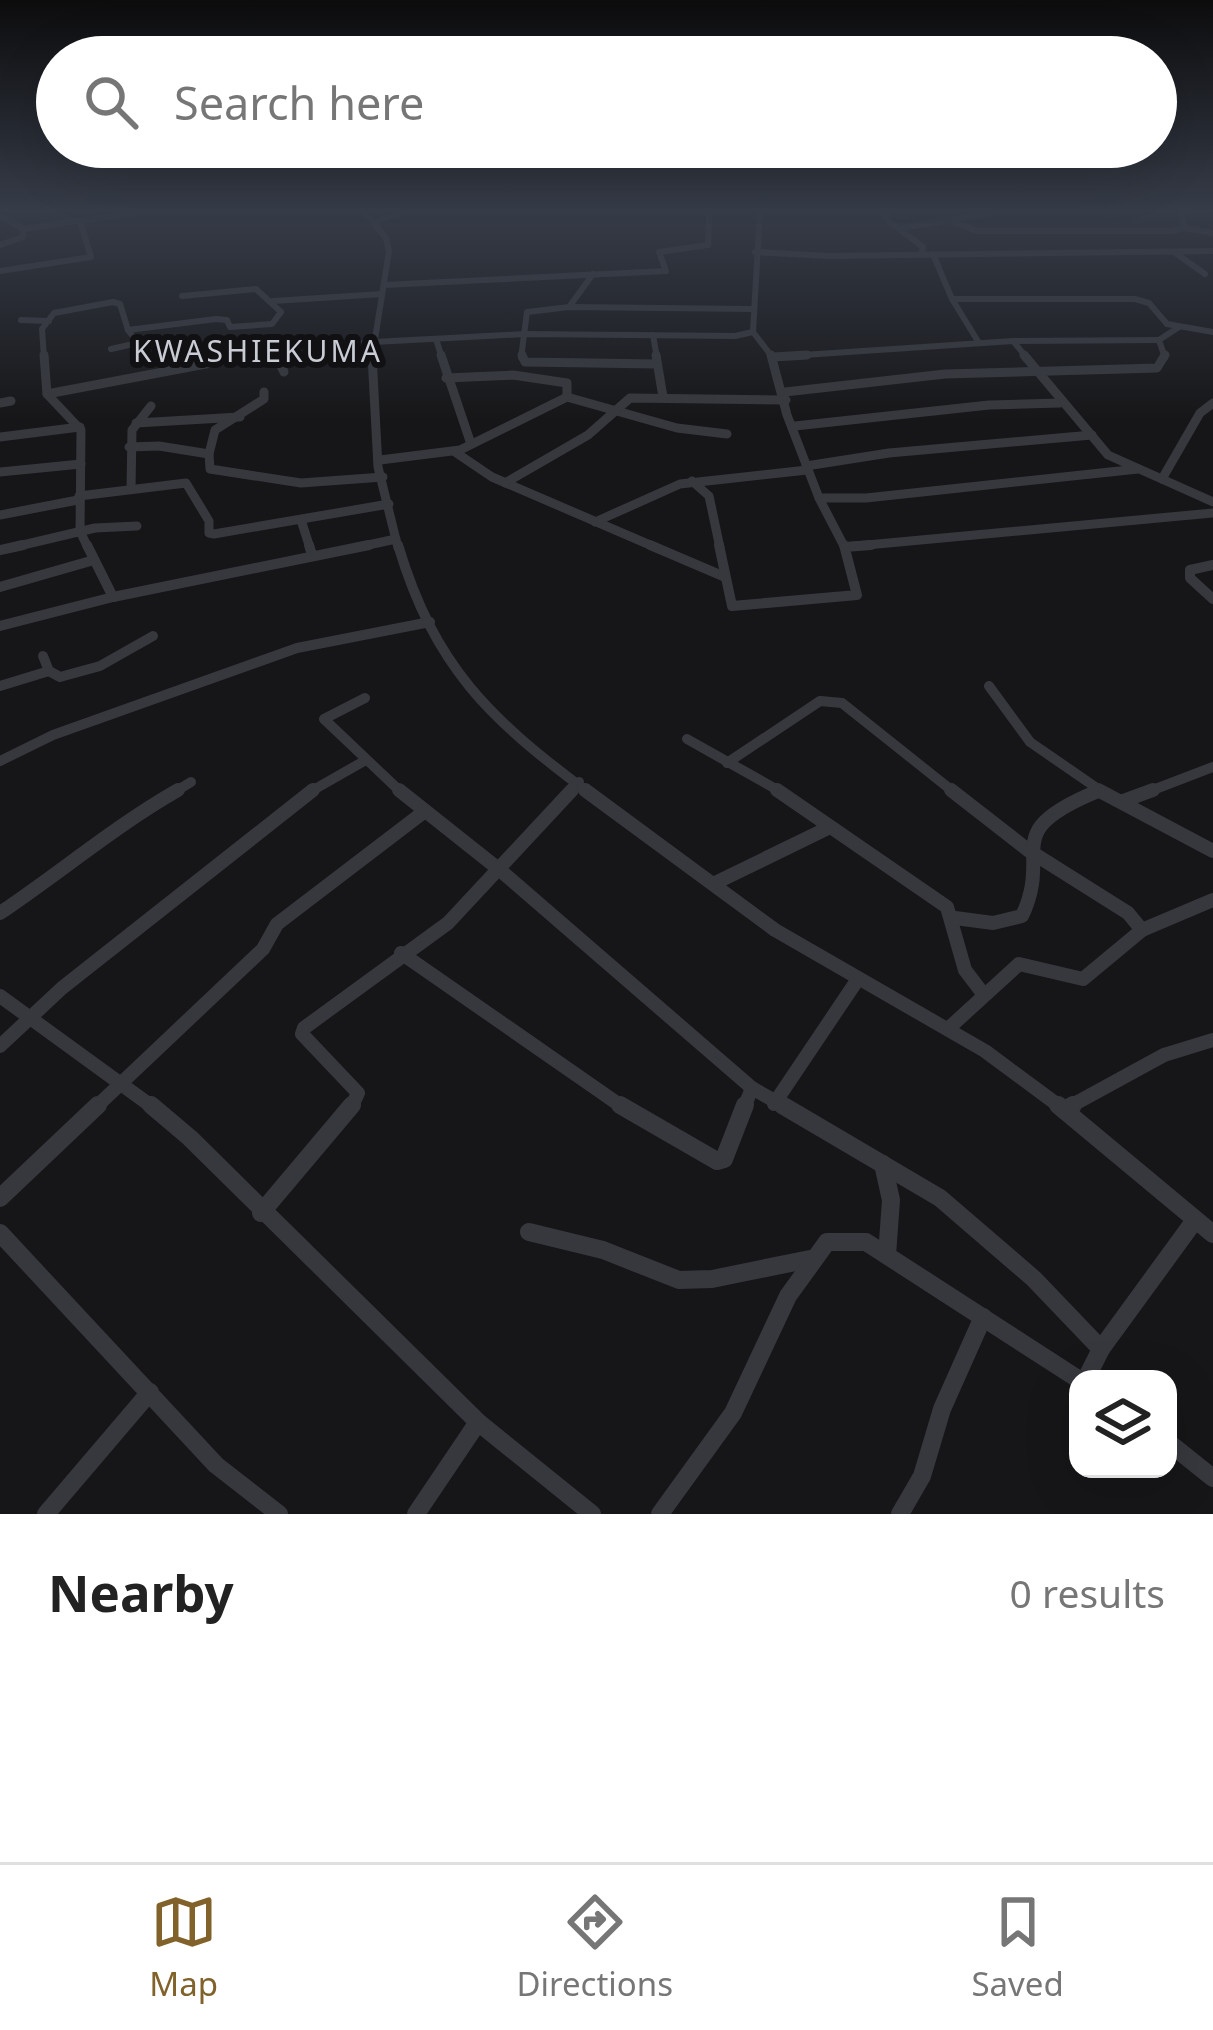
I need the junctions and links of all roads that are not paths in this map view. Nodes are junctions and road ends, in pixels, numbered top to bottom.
1 (384, 280) edge
2 (519, 280) edge
3 (589, 280) edge
4 (754, 280) edge
5 (944, 280) edge
6 (583, 289) junction
7 (383, 290) junction
8 (182, 296) dead end
9 (952, 299) junction
10 (273, 301) junction
11 (569, 307) junction
12 (594, 308) junction
13 (752, 309) junction
14 (21, 320) dead end
15 (49, 321) junction
16 (1179, 327) junction
17 (128, 330) junction
18 (1213, 332) edge
19 (525, 334) junction
20 (653, 335) junction
21 (754, 335) junction
22 (436, 339) junction
23 (1012, 340) junction
24 (1160, 340) junction
25 (280, 342) dead end
26 (374, 343) junction
27 (980, 343) junction
28 (111, 349) dead end
29 (310, 349) junction
30 (277, 355) junction
31 (773, 357) junction
32 (657, 364) junction
33 (1035, 369) junction
34 (284, 372) dead end
35 (446, 377) junction
36 (264, 392) dead end
37 (47, 394) junction
38 (785, 396) junction
39 (567, 397) junction
40 (663, 397) junction
41 (760, 400) junction
42 (1060, 403) junction
43 (1213, 403) edge
44 (152, 406) dead end
45 (621, 410) junction
46 (787, 415) junction
47 (240, 417) junction
48 (1197, 418) junction
49 (1213, 422) edge
50 (136, 423) junction
51 (795, 426) junction
52 (80, 428) junction
53 (728, 434) dead end
54 (1092, 435) junction
55 (0, 437) edge
56 (471, 444) junction
57 (129, 447) junction
58 (454, 452) junction
59 (209, 454) junction
60 (380, 460) junction
61 (81, 464) junction
62 (806, 468) junction
63 (1138, 469) junction
64 (0, 472) edge
65 (383, 476) junction
66 (1162, 479) junction
67 (692, 481) junction
68 (505, 483) junction
69 (130, 488) junction
70 (78, 498) junction
71 (819, 498) junction
72 (1213, 502) edge
73 (389, 504) junction
74 (1213, 513) edge
75 (0, 515) edge
76 (301, 520) junction
77 (596, 522) junction
78 (137, 526) dead end
79 (80, 531) junction
80 (396, 539) junction
81 (845, 547) junction
82 (0, 550) edge
83 (312, 555) junction
84 (94, 560) junction
85 (1213, 565) edge
86 (725, 577) junction
87 (0, 586) edge
88 (112, 597) junction
89 (1213, 599) edge
90 (430, 622) junction
91 (0, 626) edge
92 (153, 636) dead end
93 (44, 656) dead end
94 (49, 671) junction
95 (0, 686) edge
96 (988, 686) dead end
97 (365, 698) dead end
98 (687, 739) dead end
99 (366, 760) junction
100 (0, 761) edge
101 (727, 763) junction
102 (1213, 767) edge
103 (191, 782) dead end
104 (579, 782) junction
105 (1098, 791) junction
106 (1123, 801) junction
107 (425, 811) junction
108 (828, 828) junction
109 (1028, 850) junction
110 (1213, 851) edge
111 (501, 871) junction
112 (713, 884) junction
113 (1213, 900) edge
114 (0, 914) edge
115 (955, 918) junction
116 (1142, 930) junction
117 (400, 953) junction
118 (858, 979) junction
119 (984, 995) junction
120 (0, 996) edge
121 (31, 1020) junction
122 (950, 1027) junction
123 (1210, 1044) edge
124 (0, 1046) edge
125 (125, 1084) junction
126 (752, 1088) junction
127 (774, 1104) junction
128 (1064, 1110) junction
129 (883, 1163) junction
130 (0, 1198) edge
131 (262, 1213) junction
132 (1195, 1220) junction
133 (529, 1232) dead end
134 (0, 1233) edge
135 (1213, 1234) edge
136 (887, 1255) junction
137 (810, 1258) junction
138 (983, 1317) junction
139 (1101, 1349) junction
140 (1088, 1370) edge
141 (1069, 1371) edge
142 (150, 1392) junction
143 (478, 1422) junction
144 (1177, 1449) edge
145 (1213, 1478) edge
146 (46, 1514) edge
147 (279, 1514) edge
148 (416, 1514) edge
149 (592, 1514) edge
150 (660, 1514) edge
151 (900, 1514) edge

1 - 7 street
2 - 7 street
3 - 6 street
4 - 13 street
5 - 9 street
6 - 11 street
6 - 12 street
7 - 10 street
7 - 26 street
8 - 10 street
9 - 16 street
9 - 27 street
10 - 17 street
11 - 12 street
11 - 19 street
12 - 13 street
13 - 21 street
14 - 15 street
15 - 17 street
15 - 37 street
16 - 18 street
16 - 24 street
17 - 28 street
19 - 20 street
19 - 22 street
19 - 32 street
20 - 21 street
20 - 32 street
21 - 31 street
22 - 26 street
22 - 35 street
23 - 24 street
23 - 27 street
23 - 33 street
24 - 33 street
25 - 29 street
26 - 29 street
26 - 60 street
27 - 31 street
29 - 30 street
30 - 34 street
30 - 37 street
31 - 38 street
32 - 40 street
33 - 38 street
33 - 42 street
35 - 39 street
35 - 56 street
36 - 47 street
37 - 52 street
38 - 41 street
38 - 46 street
39 - 45 street
39 - 56 street
40 - 41 street
40 - 45 street
41 - 46 street
42 - 51 street
42 - 54 street
43 - 48 street
44 - 50 street
45 - 53 street
45 - 68 street
46 - 51 street
47 - 50 street
47 - 59 street
48 - 49 street
48 - 66 street
50 - 57 street
51 - 62 street
52 - 55 street
52 - 61 street
54 - 62 street
54 - 63 street
56 - 58 street
57 - 59 street
57 - 69 street
58 - 60 street
58 - 68 street
59 - 65 street
60 - 65 street
61 - 64 street
61 - 70 street
62 - 67 street
62 - 71 street
63 - 66 street
63 - 71 street
65 - 73 street
66 - 72 street
67 - 77 street
67 - 86 street
68 - 77 street
69 - 70 street
69 - 76 street
70 - 75 street
70 - 79 street
71 - 81 street
73 - 76 street
73 - 80 street
74 - 81 street
76 - 83 street
77 - 86 street
78 - 79 street
79 - 82 street
79 - 84 street
80 - 83 street
80 - 90 street
81 - 86 street
83 - 88 street
84 - 87 street
84 - 88 street
85 - 89 street
88 - 91 street
90 - 100 street
90 - 104 street
92 - 94 street
93 - 94 street
94 - 95 street
96 - 105 street
97 - 99 street
98 - 101 street
99 - 107 street
99 - 121 street
101 - 108 street
101 - 109 street
102 - 106 street
103 - 114 street
104 - 111 street
104 - 112 street
105 - 106 street
105 - 109 street
106 - 110 street
107 - 111 street
107 - 125 street
108 - 112 street
108 - 115 street
109 - 115 street
109 - 116 street
111 - 117 street
111 - 126 street
112 - 118 street
113 - 116 street
115 - 119 street
116 - 119 street
117 - 126 street
117 - 131 street
118 - 122 street
118 - 127 street
119 - 122 street
120 - 121 street
121 - 124 street
121 - 125 street
122 - 128 street
123 - 128 street
125 - 130 street
125 - 131 street
126 - 127 street
127 - 129 street
128 - 132 street
129 - 136 street
129 - 139 street
131 - 143 street
132 - 135 street
132 - 139 street
133 - 137 street
134 - 142 street
136 - 137 street
136 - 138 street
137 - 150 street
138 - 141 street
138 - 151 street
139 - 140 street
142 - 146 street
142 - 147 street
143 - 148 street
143 - 149 street
144 - 145 street

